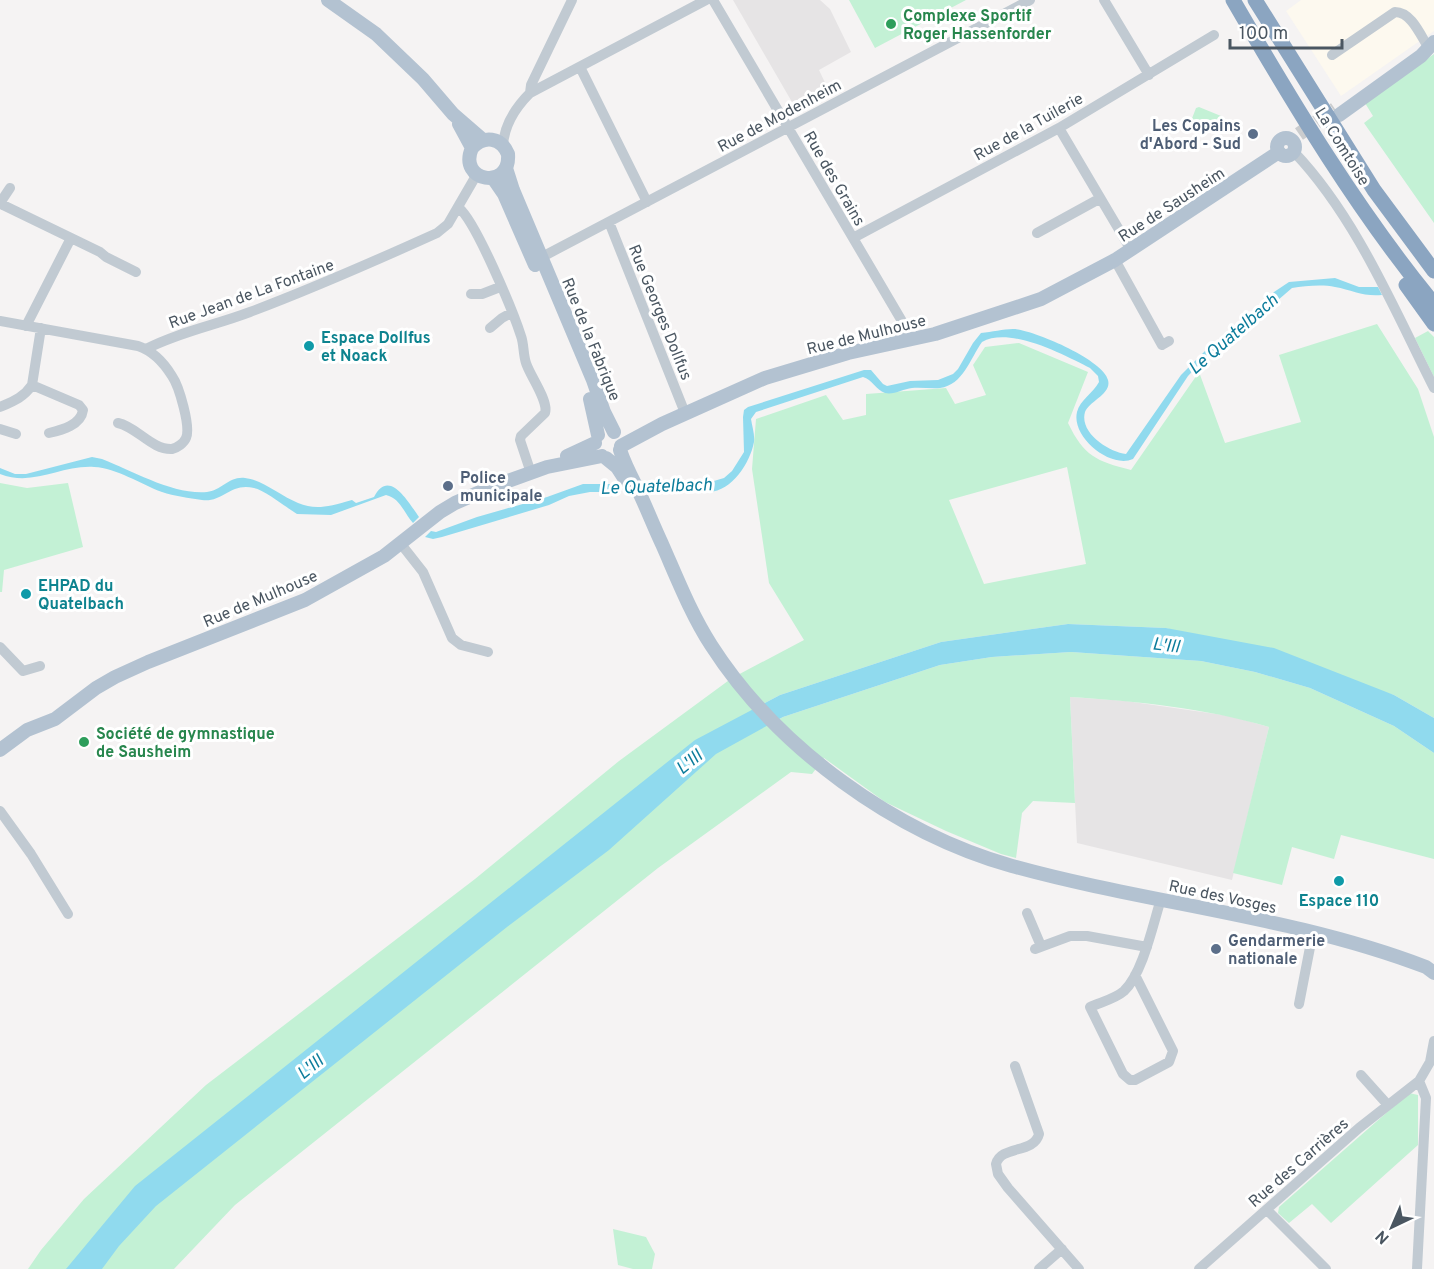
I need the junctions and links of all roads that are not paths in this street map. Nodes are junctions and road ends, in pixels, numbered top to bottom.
1 (328, 0) edge
2 (572, 0) edge
3 (706, 0) edge
4 (713, 0) edge
5 (1030, 0) edge
6 (1104, 0) edge
7 (1233, 0) edge
8 (1255, 0) edge
9 (1214, 34) dead end
10 (1431, 45) edge
11 (1332, 55) dead end
12 (580, 67) junction
13 (1149, 75) junction
14 (530, 93) junction
15 (1332, 115) junction
16 (788, 127) junction
17 (1059, 128) junction
18 (491, 142) junction
19 (1300, 142) junction
20 (506, 168) junction
21 (477, 174) junction
22 (493, 178) junction
23 (10, 188) dead end
24 (1099, 199) junction
25 (647, 202) junction
26 (2, 206) edge
27 (459, 208) junction
28 (609, 222) junction
29 (1037, 233) dead end
30 (71, 238) junction
31 (853, 238) junction
32 (1382, 238) junction
33 (1131, 250) junction
34 (538, 260) junction
35 (1114, 260) junction
36 (1434, 271) edge
37 (136, 272) dead end
38 (1079, 280) joint
39 (500, 286) junction
40 (471, 294) dead end
41 (1434, 304) edge
42 (511, 313) junction
43 (0, 321) edge
44 (1434, 324) edge
45 (26, 326) junction
46 (41, 328) junction
47 (490, 328) dead end
48 (1169, 340) dead end
49 (909, 341) junction
50 (146, 349) junction
51 (32, 384) junction
52 (1434, 388) edge
53 (0, 407) edge
54 (685, 413) junction
55 (118, 423) dead end
56 (0, 429) edge
57 (49, 433) dead end
58 (16, 434) dead end
59 (596, 439) junction
60 (618, 441) junction
61 (604, 457) junction
62 (548, 467) junction
63 (531, 473) junction
64 (632, 487) junction
65 (401, 544) junction
66 (0, 647) edge
67 (488, 652) dead end
68 (40, 666) dead end
69 (737, 679) joint
70 (76, 702) junction
71 (0, 739) edge
72 (0, 750) edge
73 (0, 811) edge
74 (1161, 899) junction
75 (1027, 913) dead end
76 (68, 914) dead end
77 (1313, 932) junction
78 (1147, 947) junction
79 (1431, 969) edge
80 (1138, 980) junction
81 (1299, 1004) dead end
82 (1434, 1041) edge
83 (1015, 1066) dead end
84 (1361, 1075) dead end
85 (1419, 1081) junction
86 (1387, 1104) junction
87 (1267, 1210) junction
88 (1062, 1249) junction
89 (1039, 1269) edge
90 (1079, 1269) edge
91 (1199, 1269) edge
92 (1326, 1269) edge
93 (1418, 1269) edge

1 - 18 main road
2 - 14 street
3 - 12 street
4 - 16 street, Rue des Grains
5 - 16 street, Rue de Modenheim
6 - 13 street
7 - 19 highway, La Comtoise
8 - 15 highway, La Comtoise
9 - 13 street, Rue de la Tuilerie
10 - 11 street
10 - 15 main road
12 - 14 street
12 - 25 street
13 - 17 street, Rue de la Tuilerie
14 - 18 street
15 - 36 highway, La Comtoise
16 - 25 street, Rue de Modenheim
16 - 31 street, Rue des Grains
17 - 24 street
17 - 31 street, Rue de la Tuilerie
18 - 20 main road
18 - 21 main road
19 - 32 highway, La Comtoise
19 - 33 main road, Rue de Sausheim
19 - 52 street
20 - 22 main road
20 - 34 main road, Rue de la Fabrique
21 - 22 main road
21 - 27 street, Rue Jean de La Fontaine
22 - 34 main road, Rue de la Fabrique
23 - 26 street
24 - 29 street
24 - 33 street
25 - 28 street, Rue de Modenheim
26 - 30 street
27 - 39 street
27 - 50 street, Rue Jean de La Fontaine
28 - 34 street, Rue de Modenheim
28 - 54 street, Rue Georges Dollfus
30 - 37 street
30 - 45 street
31 - 49 street, Rue des Grains
32 - 41 highway, La Comtoise
32 - 44 highway
33 - 35 main road, Rue de Sausheim
34 - 59 main road, Rue de la Fabrique
34 - 60 main road, Rue de la Fabrique
35 - 38 main road, Rue de Sausheim
35 - 48 street
38 - 49 main road, Rue de Mulhouse
39 - 40 street
39 - 42 street
42 - 47 street
42 - 63 street
43 - 45 street
45 - 46 street
46 - 50 street
46 - 51 street
49 - 54 main road, Rue de Mulhouse
50 - 55 street
51 - 53 street
51 - 57 street
54 - 60 main road, Rue de Mulhouse
56 - 58 street
59 - 60 main road
59 - 61 main road
59 - 62 main road, Rue de Mulhouse
60 - 61 main road
60 - 64 main road, Rue de la Fabrique
61 - 62 main road, Rue de Mulhouse
61 - 64 main road
62 - 63 main road, Rue de Mulhouse
63 - 65 main road, Rue de Mulhouse
64 - 69 main road, Rue de la Fabrique
65 - 67 street
65 - 70 main road, Rue de Mulhouse
66 - 68 street
69 - 74 main road, Rue des Vosges
70 - 71 main road, Rue de Mulhouse
70 - 72 main road, Rue de Mulhouse
73 - 76 street
74 - 77 main road, Rue des Vosges
74 - 78 street
75 - 78 street
77 - 79 main road, Rue des Vosges
77 - 81 street
78 - 80 street
80 - 80 street
82 - 85 street
83 - 88 street
84 - 86 street
85 - 86 street, Rue des Carrières
85 - 93 street
86 - 87 street, Rue des Carrières
87 - 91 street, Rue des Carrières
87 - 92 street
88 - 89 street
88 - 90 street

